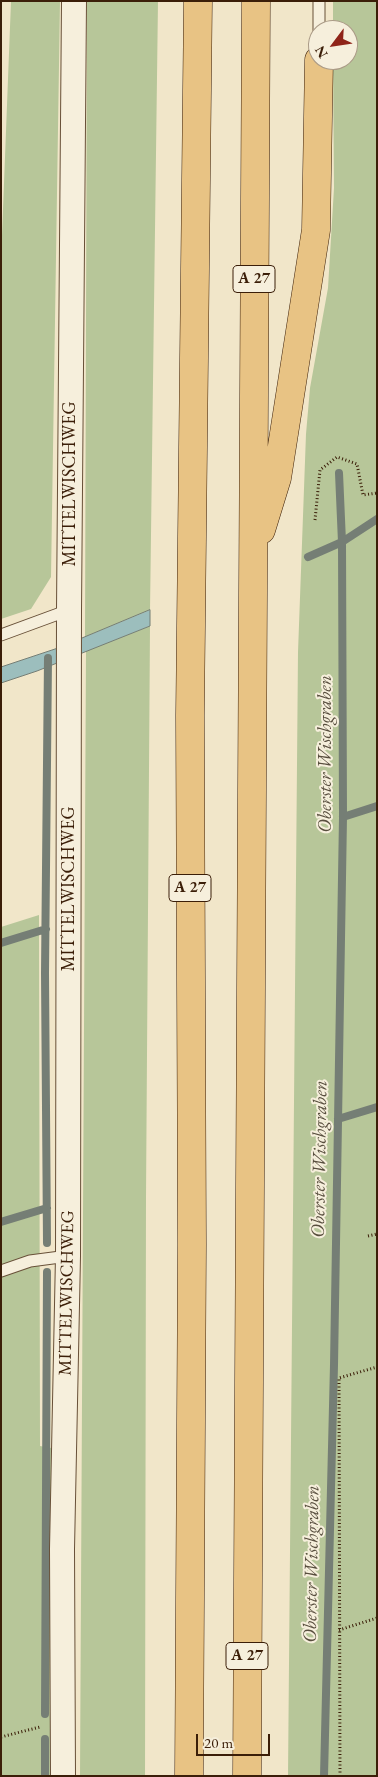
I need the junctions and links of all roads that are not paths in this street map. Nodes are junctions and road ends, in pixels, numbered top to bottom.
1 (74, 1) edge
2 (198, 1) edge
3 (256, 1) edge
4 (319, 1) edge
5 (319, 20) edge
6 (319, 70) edge
7 (252, 558) junction
8 (69, 610) junction
9 (1, 635) edge
10 (68, 1256) junction
11 (1, 1271) edge
12 (63, 1776) edge
13 (189, 1776) edge
14 (247, 1776) edge

1 - 8 street, MITTELWISCHWEG
2 - 13 highway, A 27
3 - 7 highway, A 27
4 - 5 lane
6 - 7 highway
7 - 14 highway, A 27
8 - 9 lane
8 - 10 street, MITTELWISCHWEG
10 - 11 lane
10 - 12 street, MITTELWISCHWEG

